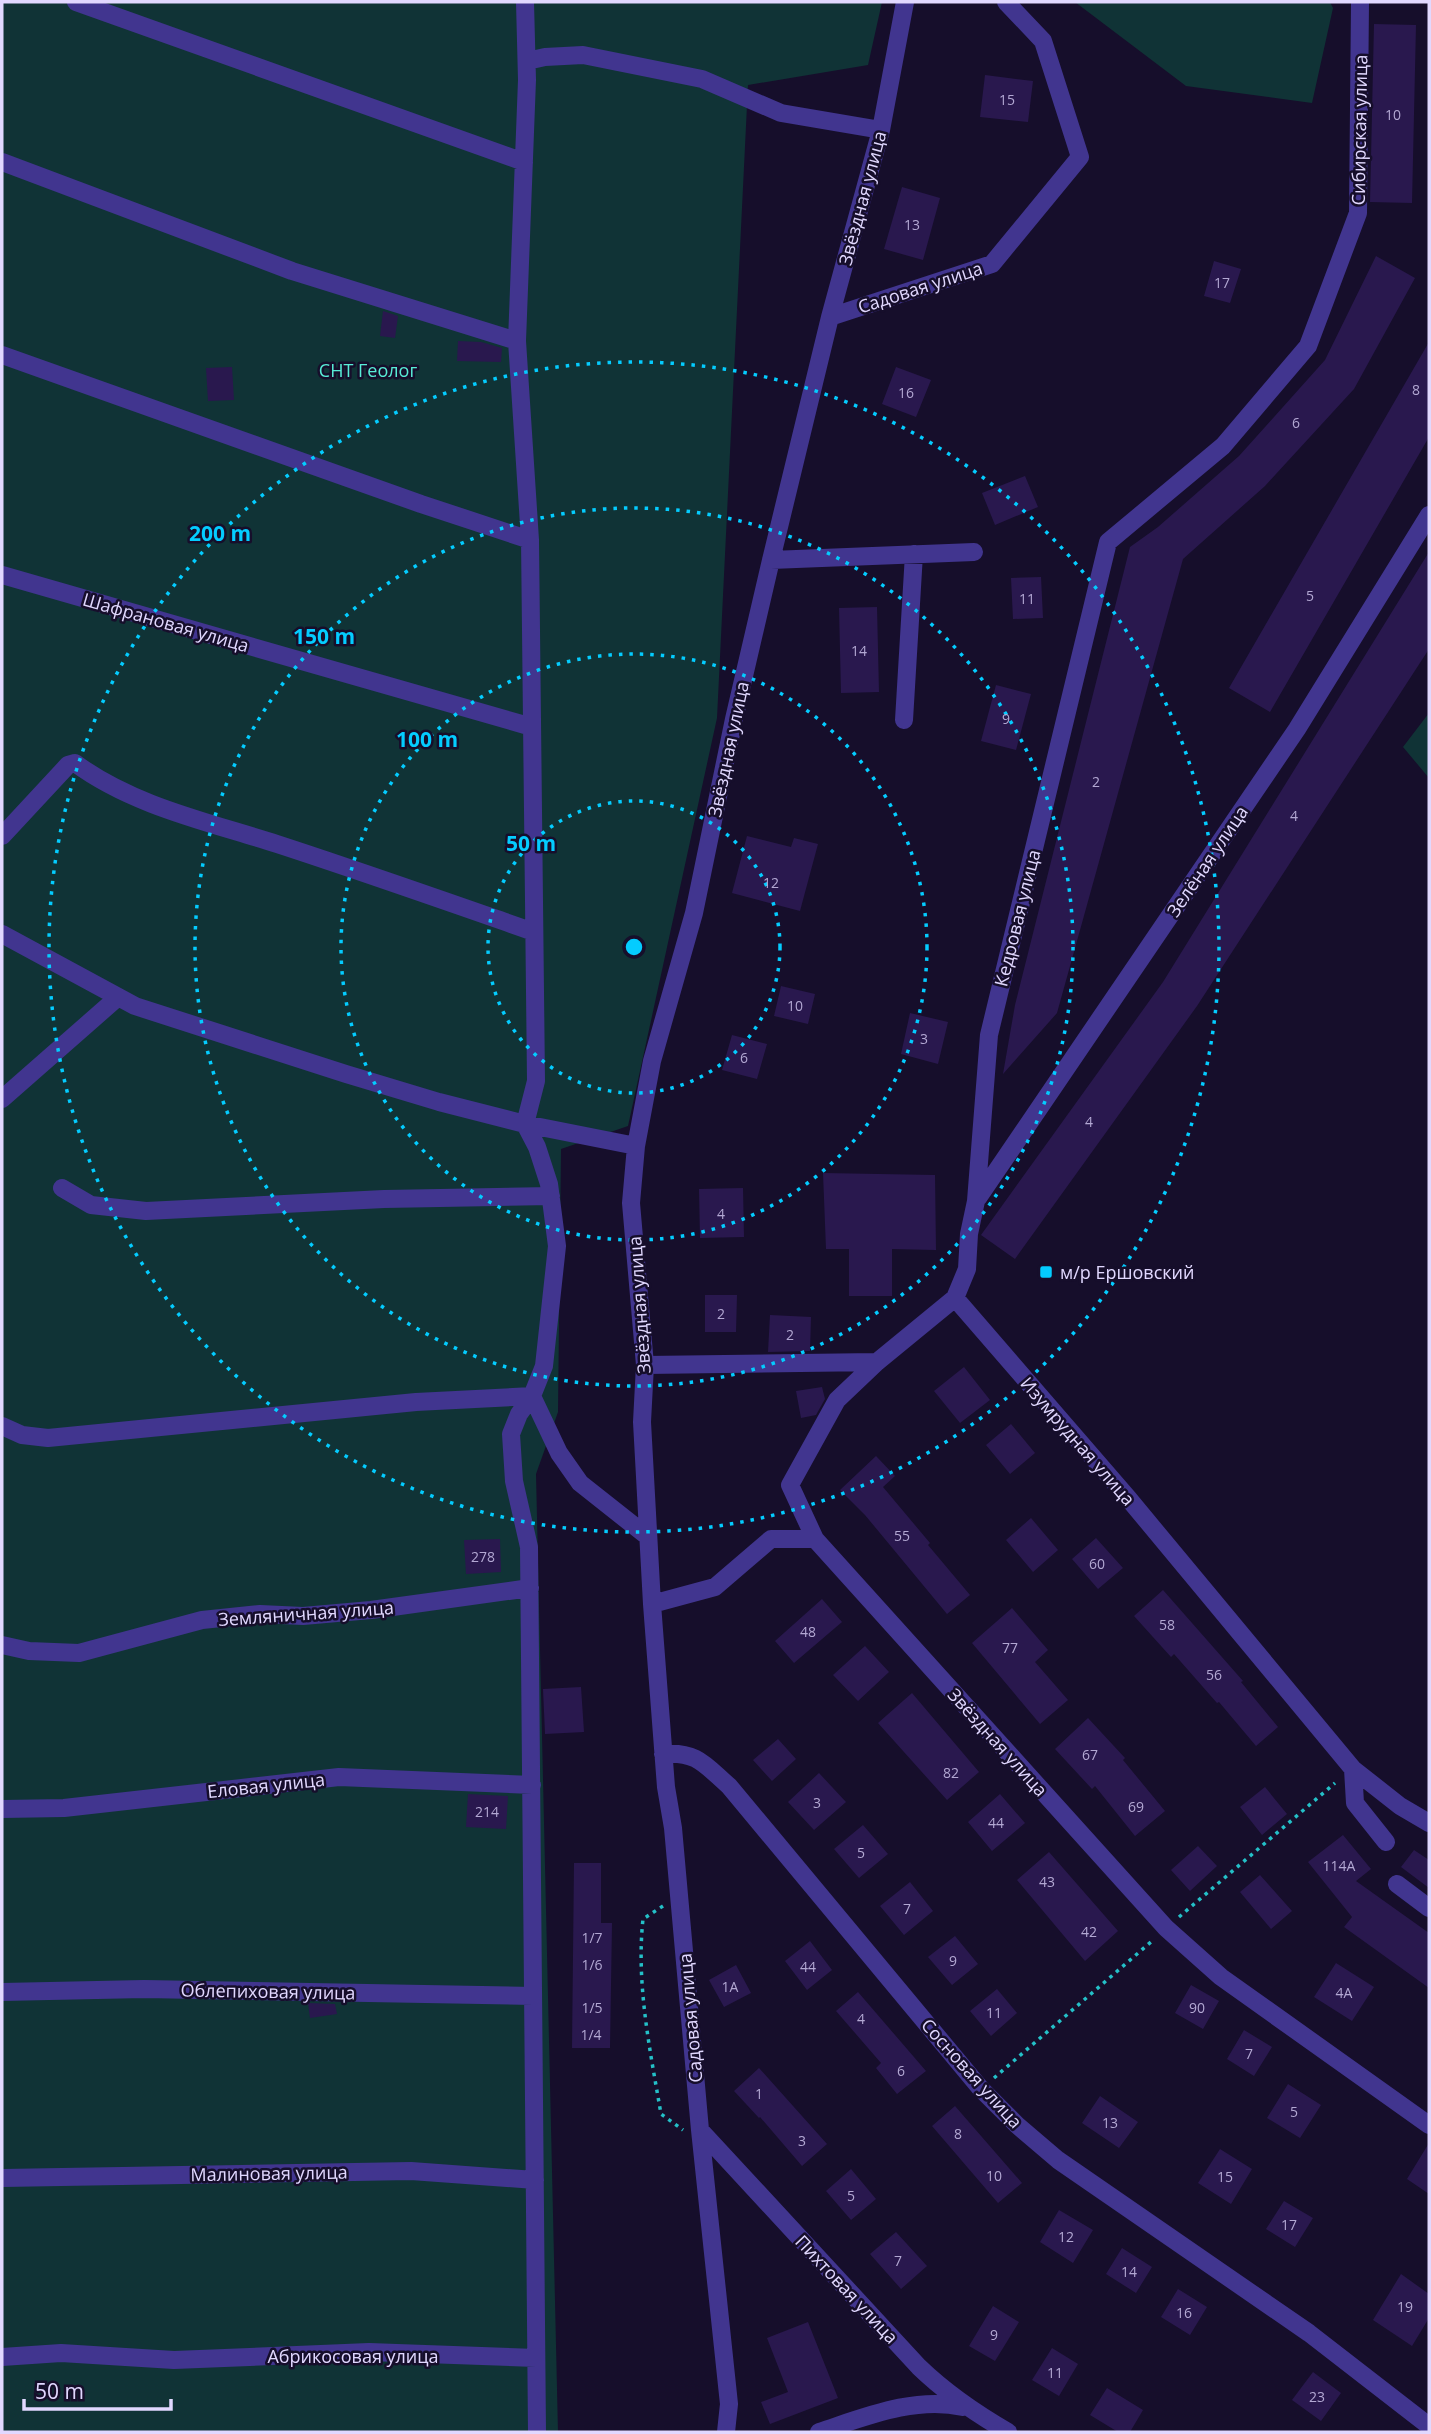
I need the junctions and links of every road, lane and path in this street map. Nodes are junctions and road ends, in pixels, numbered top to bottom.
1 (76, 2) edge
2 (525, 2) edge
3 (905, 2) edge
4 (1006, 2) edge
5 (1360, 2) edge
6 (527, 61) junction
7 (881, 130) junction
8 (2, 162) edge
9 (524, 162) junction
10 (830, 317) junction
11 (517, 341) junction
12 (2, 355) edge
13 (1429, 515) edge
14 (530, 540) junction
15 (1108, 542) joint
16 (974, 552) dead end
17 (914, 554) junction
18 (771, 560) junction
19 (2, 575) edge
20 (904, 720) dead end
21 (532, 727) junction
22 (2, 836) edge
23 (534, 932) junction
24 (2, 934) edge
25 (117, 998) junction
26 (2, 1099) edge
27 (525, 1124) junction
28 (636, 1146) junction
29 (62, 1188) dead end
30 (551, 1196) junction
31 (976, 1201) junction
32 (955, 1298) junction
33 (877, 1362) junction
34 (645, 1365) junction
35 (532, 1396) junction
36 (2, 1426) edge
37 (647, 1536) junction
38 (815, 1539) junction
39 (530, 1588) junction
40 (652, 1604) junction
41 (2, 1646) edge
42 (663, 1754) junction
43 (1353, 1769) junction
44 (531, 1785) junction
45 (2, 1809) edge
46 (1429, 1823) edge
47 (1386, 1842) dead end
48 (1397, 1884) dead end
49 (679, 1895) junction
50 (1429, 1908) edge
51 (2, 1992) edge
52 (534, 1996) junction
53 (1429, 2125) edge
54 (701, 2137) junction
55 (2, 2178) edge
56 (535, 2180) junction
57 (2, 2357) edge
58 (537, 2358) junction
59 (967, 2408) junction
60 (1429, 2426) edge
61 (537, 2432) edge
62 (726, 2432) edge
63 (819, 2432) edge
64 (1009, 2432) edge

1 - 9 street
2 - 6 street
3 - 7 street, Звёздная улица
4 - 10 street, Садовая улица
5 - 15 street, Сибирская улица
6 - 7 street
6 - 9 street
7 - 10 street, Звёздная улица
8 - 11 street
9 - 11 street
10 - 18 street, Звёздная улица
11 - 14 street
12 - 14 street
13 - 31 street, Зелёная улица
14 - 21 street
15 - 31 street, Кедровая улица
16 - 17 street
17 - 18 street
17 - 20 street
18 - 28 street, Звёздная улица
19 - 21 street, Шафрановая улица
21 - 23 street
22 - 23 street
23 - 27 street
24 - 25 street
25 - 26 street
25 - 27 street
27 - 28 street
27 - 30 street
28 - 34 street, Звёздная улица
29 - 30 street
30 - 35 street
31 - 32 street, Кедровая улица
32 - 33 street
32 - 43 street, Изумрудная улица
33 - 34 street
33 - 38 street, Звёздная улица
34 - 37 street, Звёздная улица
35 - 36 street
35 - 37 street
35 - 39 street
37 - 40 street, Звёздная улица
38 - 40 street
38 - 53 street, Звёздная улица
39 - 41 street, Земляничная улица
39 - 44 street
40 - 42 street, Садовая улица
42 - 49 street, Садовая улица
42 - 60 street, Сосновая улица
43 - 46 street, Изумрудная улица
43 - 47 street
44 - 45 street, Еловая улица
44 - 52 street
48 - 50 street
49 - 54 street, Садовая улица
49 - 54 path
51 - 52 street, Облепиховая улица
52 - 56 street
54 - 59 street, Пихтовая улица
54 - 62 street, Садовая улица
55 - 56 street, Малиновая улица
56 - 58 street
57 - 58 street, Абрикосовая улица
58 - 61 street
59 - 63 street
59 - 64 street, Пихтовая улица

